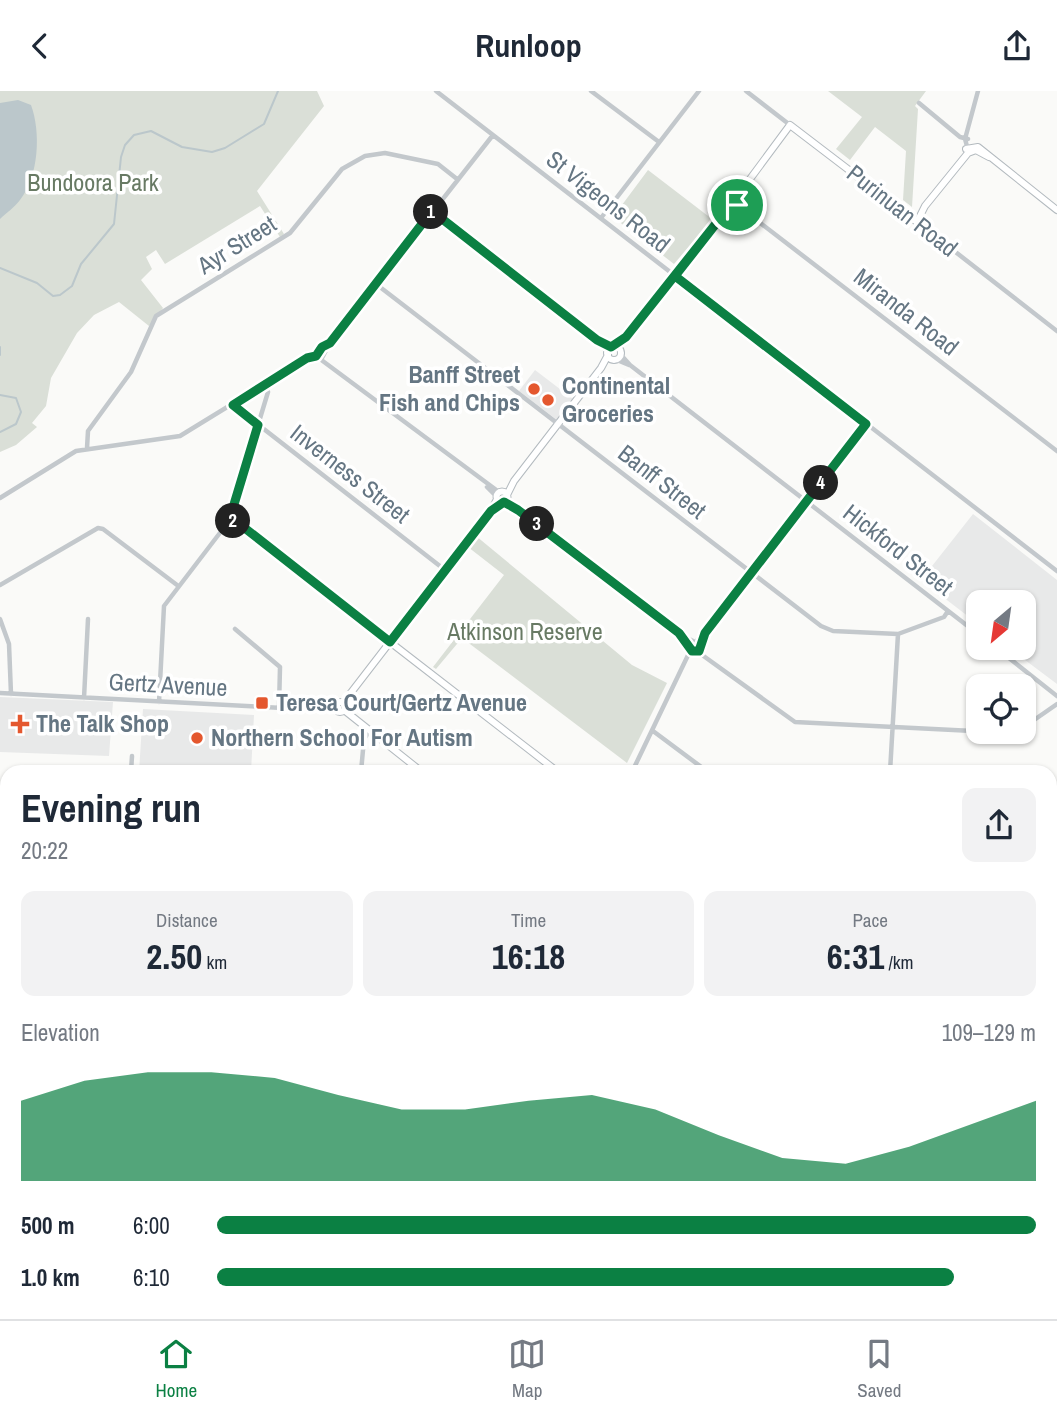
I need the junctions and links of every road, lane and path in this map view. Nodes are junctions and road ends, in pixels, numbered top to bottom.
1 (436, 91) edge
2 (592, 91) edge
3 (699, 91) edge
4 (746, 91) edge
5 (978, 91) edge
6 (919, 103) dead end
7 (792, 126) junction
8 (492, 134) junction
9 (968, 141) junction
10 (659, 142) junction
11 (457, 179) junction
12 (735, 204) junction
13 (1057, 210) edge
14 (432, 211) junction
15 (601, 218) junction
16 (914, 220) junction
17 (675, 276) junction
18 (376, 284) junction
19 (1057, 331) edge
20 (614, 353) junction
21 (319, 357) junction
22 (268, 392) dead end
23 (233, 405) junction
24 (558, 424) junction
25 (866, 424) junction
26 (258, 425) junction
27 (87, 448) junction
28 (1057, 451) edge
29 (502, 497) junction
30 (0, 498) edge
31 (808, 501) junction
32 (229, 521) junction
33 (445, 570) junction
34 (1057, 571) edge
35 (751, 573) junction
36 (0, 585) edge
37 (177, 586) junction
38 (948, 611) junction
39 (0, 619) edge
40 (88, 619) dead end
41 (966, 625) edge
42 (234, 629) dead end
43 (898, 634) junction
44 (390, 642) junction
45 (696, 647) junction
46 (1011, 660) edge
47 (0, 693) edge
48 (11, 694) junction
49 (1057, 697) edge
50 (84, 698) junction
51 (159, 702) junction
52 (1057, 703) edge
53 (343, 707) junction
54 (279, 708) junction
55 (335, 708) joint
56 (1036, 717) edge
57 (892, 726) junction
58 (653, 731) junction
59 (966, 731) edge
60 (369, 732) junction
61 (132, 756) dead end
62 (131, 765) edge
63 (361, 765) edge
64 (413, 765) edge
65 (549, 765) edge
66 (636, 765) edge
67 (699, 765) edge
68 (890, 765) edge

1 - 8 street, St Vigeons Road
2 - 10 street
3 - 10 street
4 - 7 street, Purinuan Road
5 - 9 street
6 - 9 street
7 - 12 street
7 - 16 street, Purinuan Road
8 - 11 street
8 - 15 street, St Vigeons Road
9 - 13 street
9 - 16 street
10 - 15 street
11 - 14 street
11 - 27 street, Ayr Street
12 - 17 street
12 - 28 street, Miranda Road
14 - 18 street
14 - 20 street, Hickford Street
15 - 17 street, St Vigeons Road
16 - 19 street, Purinuan Road
17 - 20 street
17 - 25 street, St Vigeons Road
18 - 21 street
18 - 24 street, Banff Street
20 - 24 street
20 - 31 street, Hickford Street
21 - 23 street
21 - 29 street
22 - 26 street
23 - 26 street, Inverness Street
23 - 27 street
24 - 29 street
24 - 35 street, Banff Street
25 - 31 street
25 - 34 street, St Vigeons Road
26 - 32 street
26 - 33 street, Inverness Street
27 - 30 street
29 - 33 street
29 - 45 street
31 - 35 street
31 - 38 street, Hickford Street
32 - 37 street
32 - 44 street
33 - 44 street
35 - 43 street, Banff Street
35 - 45 street
36 - 37 street
37 - 51 street
38 - 41 street, Hickford Street
38 - 43 street, Banff Street
39 - 48 street
40 - 50 street
42 - 54 street
43 - 57 street
44 - 53 street
44 - 65 street
45 - 57 street
45 - 58 street
46 - 49 street
47 - 48 street, Gertz Avenue
48 - 50 street, Gertz Avenue
50 - 51 street, Gertz Avenue
51 - 54 street, Gertz Avenue
52 - 56 street
53 - 55 street
53 - 60 street
54 - 55 street, Gertz Avenue
57 - 59 street
57 - 68 street
58 - 66 street
58 - 67 street
60 - 63 street
60 - 64 street
61 - 62 street

